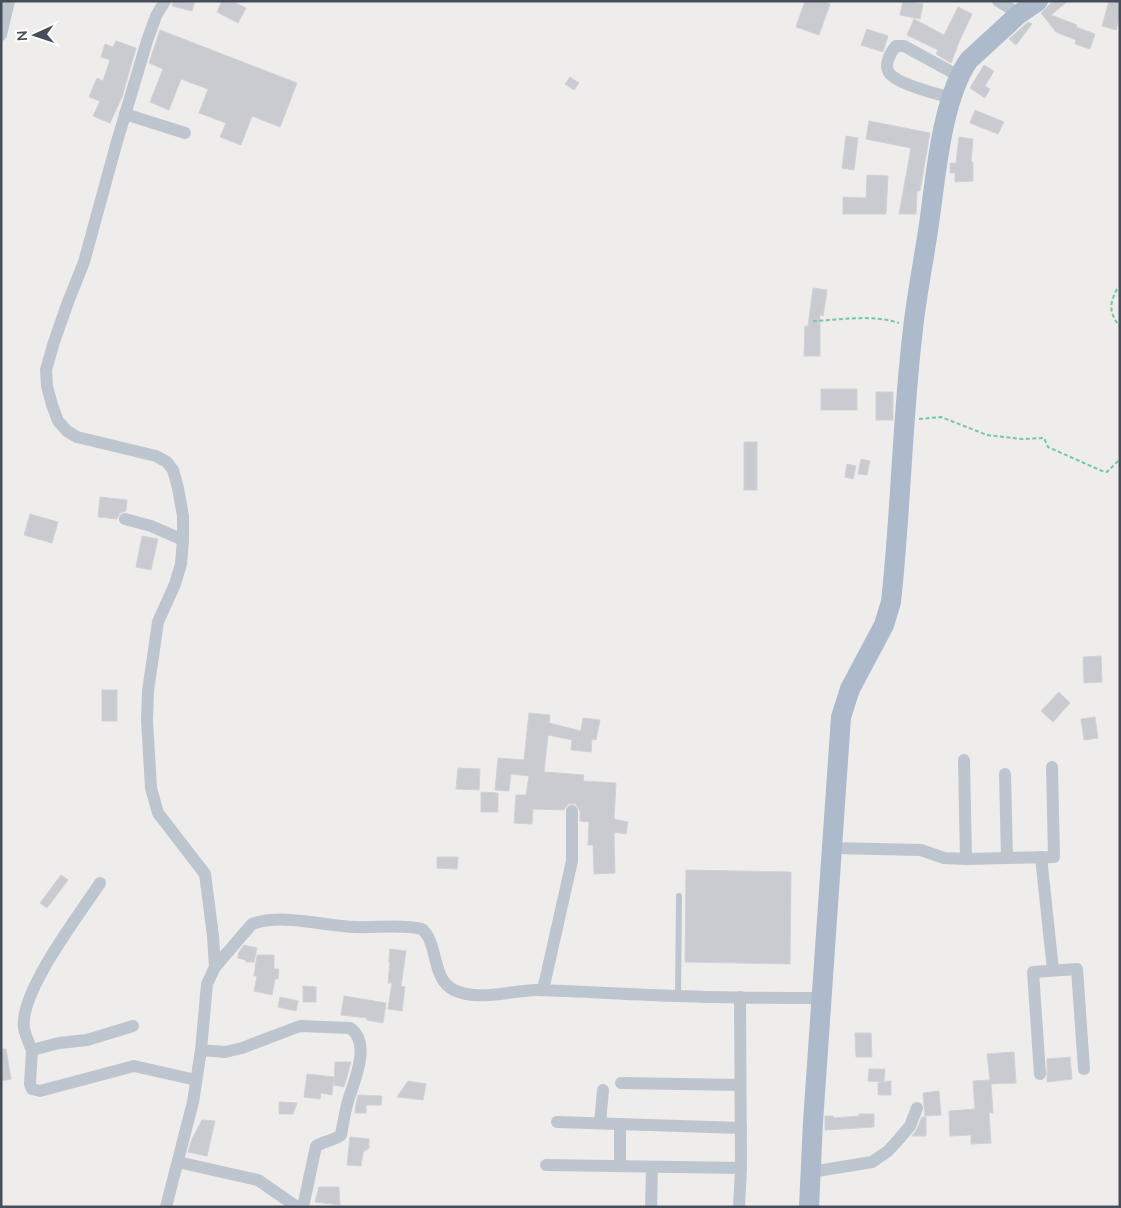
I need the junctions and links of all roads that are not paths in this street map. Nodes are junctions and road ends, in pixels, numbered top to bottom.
1 (9, 1) edge
2 (165, 1) edge
3 (998, 1) edge
4 (1038, 1) edge
5 (1019, 14) junction
6 (1, 35) edge
7 (959, 76) junction
8 (952, 98) junction
9 (125, 114) junction
10 (185, 133) dead end
11 (125, 519) dead end
12 (183, 540) junction
13 (964, 760) dead end
14 (1052, 766) dead end
15 (1005, 774) dead end
16 (572, 811) dead end
17 (833, 848) junction
18 (1041, 857) junction
19 (1007, 858) junction
20 (966, 859) junction
21 (100, 883) dead end
22 (679, 896) dead end
23 (215, 967) junction
24 (1054, 970) junction
25 (543, 990) junction
26 (678, 996) junction
27 (740, 997) junction
28 (822, 998) junction
29 (133, 1026) dead end
30 (32, 1050) junction
31 (201, 1050) junction
32 (1084, 1069) dead end
33 (1040, 1074) dead end
34 (196, 1080) junction
35 (621, 1083) dead end
36 (740, 1085) junction
37 (603, 1090) dead end
38 (917, 1108) dead end
39 (556, 1122) dead end
40 (600, 1123) junction
41 (620, 1124) junction
42 (741, 1128) junction
43 (178, 1162) junction
44 (546, 1165) dead end
45 (620, 1166) junction
46 (652, 1167) junction
47 (742, 1168) junction
48 (811, 1172) junction
49 (166, 1207) edge
50 (297, 1207) edge
51 (303, 1207) edge
52 (651, 1207) edge
53 (739, 1207) edge
54 (809, 1207) edge

1 - 6 street
2 - 9 street
3 - 5 street
4 - 5 main road
5 - 7 main road
7 - 8 main road
7 - 8 street
8 - 17 main road
9 - 10 street
9 - 12 street
11 - 12 street
12 - 23 street
13 - 20 street
14 - 18 street
15 - 19 street
16 - 25 street
17 - 20 street
17 - 28 main road
18 - 19 street
18 - 24 street
19 - 20 street
21 - 30 street
22 - 26 lane
23 - 25 street
23 - 31 street
24 - 32 street
24 - 33 street
25 - 26 street
26 - 27 street
27 - 28 street
27 - 36 street
28 - 48 main road
29 - 30 street
30 - 34 street
31 - 34 street
31 - 51 street
34 - 43 street
35 - 36 street
36 - 42 street
37 - 40 street
38 - 48 street
39 - 40 street
40 - 41 street
41 - 42 street
41 - 45 street
42 - 47 street
43 - 49 street
43 - 50 street
44 - 45 street
45 - 46 street
46 - 47 street
46 - 52 street
47 - 53 street
48 - 54 main road

